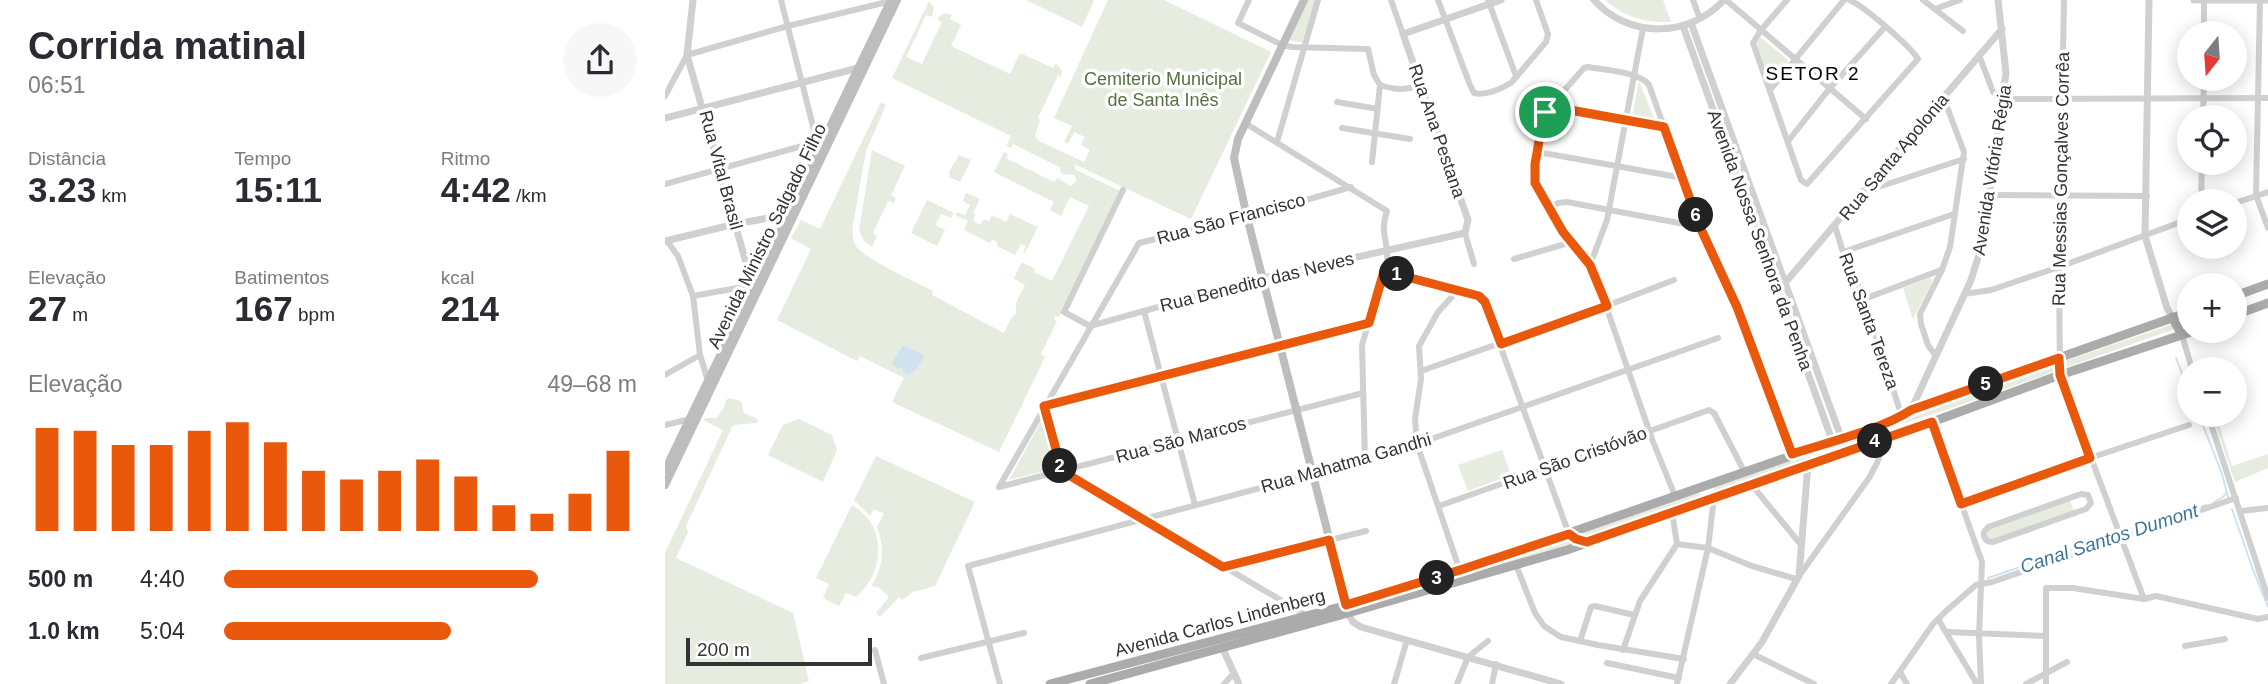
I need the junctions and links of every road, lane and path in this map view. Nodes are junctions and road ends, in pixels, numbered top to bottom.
1 (693, 0) edge
2 (781, 0) edge
3 (1249, 0) edge
4 (1304, 0) edge
5 (1318, 0) edge
6 (1391, 0) edge
7 (1439, 0) edge
8 (1501, 0) edge
9 (1536, 0) edge
10 (1594, 0) edge
11 (1693, 0) edge
12 (1725, 0) edge
13 (1787, 0) edge
14 (1846, 0) edge
15 (1923, 0) edge
16 (1960, 0) edge
17 (1998, 0) edge
18 (2064, 0) edge
19 (2149, 0) edge
20 (2194, 0) edge
21 (2204, 0) edge
22 (2260, 0) edge
23 (2268, 0) edge
24 (893, 2) edge
25 (1488, 2) edge
26 (1935, 9) junction
27 (1700, 19) junction
28 (1445, 20) junction
29 (2204, 21) edge
30 (1691, 23) junction
31 (788, 26) junction
32 (1683, 26) junction
33 (1885, 27) junction
34 (1643, 28) junction
35 (2002, 29) junction
36 (1761, 30) junction
37 (1963, 32) dead end
38 (1403, 34) junction
39 (1282, 45) junction
40 (1304, 47) junction
41 (687, 55) junction
42 (1979, 55) junction
43 (1795, 59) junction
44 (860, 70) junction
45 (1516, 76) junction
46 (1634, 76) junction
47 (803, 82) junction
48 (1420, 84) junction
49 (1713, 84) junction
50 (1380, 85) junction
51 (1705, 87) junction
52 (1830, 88) junction
53 (1770, 90) junction
54 (2204, 91) edge
55 (665, 96) edge
56 (2148, 97) junction
57 (2204, 97) junction
58 (2259, 98) junction
59 (2268, 98) edge
60 (1944, 99) junction
61 (2004, 99) junction
62 (2062, 99) junction
63 (1337, 102) dead end
64 (2204, 105) edge
65 (1548, 106) junction
66 (704, 109) junction
67 (1378, 109) junction
68 (665, 118) edge
69 (1866, 119) junction
70 (1627, 121) junction
71 (1245, 123) junction
72 (1664, 127) junction
73 (1342, 128) dead end
74 (1375, 133) junction
75 (1410, 139) dead end
76 (1789, 139) junction
77 (1277, 142) junction
78 (822, 144) junction
79 (1538, 152) junction
80 (1964, 159) junction
81 (1372, 162) dead end
82 (1617, 166) junction
83 (720, 169) junction
84 (1683, 178) junction
85 (665, 184) edge
86 (1350, 187) junction
87 (1123, 190) dead end
88 (1751, 190) junction
89 (1863, 192) junction
90 (2268, 192) edge
91 (1743, 193) junction
92 (1990, 195) junction
93 (2256, 195) junction
94 (2061, 196) junction
95 (2147, 196) junction
96 (2247, 198) edge
97 (1549, 208) junction
98 (1609, 211) junction
99 (792, 214) junction
100 (1954, 214) junction
101 (1247, 217) junction
102 (735, 224) junction
103 (2177, 224) edge
104 (1835, 226) junction
105 (1700, 227) junction
106 (2268, 228) edge
107 (1465, 233) junction
108 (1768, 236) junction
109 (2145, 236) junction
110 (1759, 239) junction
111 (666, 241) edge
112 (1572, 242) junction
113 (1388, 250) junction
114 (1843, 252) junction
115 (1514, 259) dead end
116 (1474, 264) dead end
117 (1590, 265) junction
118 (2059, 267) junction
119 (1942, 270) junction
120 (1384, 271) junction
121 (1263, 278) junction
122 (1674, 280) dead end
123 (1785, 284) junction
124 (2268, 284) edge
125 (757, 286) junction
126 (1777, 287) junction
127 (1459, 289) junction
128 (2247, 292) edge
129 (1964, 294) junction
130 (693, 296) junction
131 (1864, 299) junction
132 (2268, 303) edge
133 (1607, 306) junction
134 (1144, 311) junction
135 (2247, 311) edge
136 (2177, 316) edge
137 (2172, 317) junction
138 (1369, 323) junction
139 (2177, 326) edge
140 (1090, 327) junction
141 (2177, 337) edge
142 (1718, 338) dead end
143 (1501, 344) junction
144 (1280, 345) junction
145 (1935, 355) junction
146 (701, 357) junction
147 (2059, 358) junction
148 (717, 369) junction
149 (1627, 369) junction
150 (1421, 371) junction
151 (665, 375) edge
152 (2060, 375) junction
153 (1161, 376) junction
154 (1819, 377) junction
155 (1810, 380) junction
156 (711, 382) junction
157 (1363, 394) junction
158 (1044, 407) junction
159 (1521, 407) junction
160 (1831, 408) junction
161 (1296, 409) junction
162 (1911, 410) junction
163 (1822, 412) junction
164 (1902, 416) junction
165 (693, 420) junction
166 (1932, 422) junction
167 (665, 425) edge
168 (2183, 427) edge
169 (2212, 427) edge
170 (1649, 432) junction
171 (1886, 437) junction
172 (1178, 440) junction
173 (1837, 440) junction
174 (1417, 444) junction
175 (1842, 453) junction
176 (1792, 454) junction
177 (2090, 458) junction
178 (1365, 460) junction
179 (1808, 464) junction
180 (1544, 469) junction
181 (665, 470) edge
182 (1062, 471) junction
183 (1744, 471) junction
184 (1313, 474) junction
185 (1751, 484) junction
186 (665, 485) edge
187 (999, 487) joint
188 (1698, 487) junction
189 (2103, 491) junction
190 (1675, 496) junction
191 (1714, 497) junction
192 (2089, 497) junction
193 (2236, 498) junction
194 (1961, 504) junction
195 (1195, 505) junction
196 (1439, 506) junction
197 (2268, 508) edge
198 (2241, 511) junction
199 (1672, 512) junction
200 (1142, 519) junction
201 (1366, 530) dead end
202 (1569, 534) junction
203 (2120, 538) junction
204 (1329, 540) junction
205 (1587, 542) junction
206 (1677, 544) junction
207 (1802, 546) junction
208 (1708, 548) junction
209 (1516, 565) junction
210 (1223, 567) junction
211 (1460, 570) junction
212 (1798, 578) junction
213 (1982, 584) junction
214 (2268, 598) edge
215 (2144, 599) junction
216 (1347, 609) junction
217 (1307, 615) junction
218 (1634, 615) junction
219 (2268, 617) edge
220 (1937, 619) junction
221 (1947, 632) junction
222 (1024, 633) dead end
223 (1979, 635) junction
224 (2046, 636) junction
225 (2225, 639) dead end
226 (1407, 640) junction
227 (989, 641) junction
228 (1488, 641) dead end
229 (1580, 641) junction
230 (1220, 643) junction
231 (2185, 646) dead end
232 (875, 650) dead end
233 (1623, 650) junction
234 (1753, 654) junction
235 (1468, 657) junction
236 (921, 658) dead end
237 (1684, 659) junction
238 (2067, 662) dead end
239 (1607, 663) dead end
240 (1496, 664) junction
241 (1901, 672) junction
242 (2046, 672) junction
243 (1234, 673) junction
244 (1678, 681) edge
245 (884, 684) edge
246 (1000, 684) edge
247 (1050, 684) edge
248 (1090, 684) edge
249 (1224, 684) edge
250 (1239, 684) edge
251 (1395, 684) edge
252 (1457, 684) edge
253 (1492, 684) edge
254 (1562, 684) edge
255 (1730, 684) edge
256 (1814, 684) edge
257 (1891, 684) edge
258 (1907, 684) edge
259 (1979, 684) edge
260 (2026, 684) edge
261 (2046, 684) edge

1 - 41 street
2 - 31 street
3 - 39 street
4 - 39 main road
5 - 40 street
6 - 38 street, Rua Ana Pestana
7 - 28 street
8 - 25 street
9 - 45 street
10 - 34 street
11 - 27 street
12 - 27 street
12 - 36 street
13 - 36 street
14 - 33 street
14 - 43 street
15 - 26 street
16 - 26 street
17 - 35 street, Avenida Vitória Régia
18 - 62 street, Rua Messias Gonçalves Corrêa
19 - 56 street
20 - 21 street
21 - 22 street
21 - 29 street
22 - 23 street
22 - 58 street
24 - 31 street
24 - 44 main road, Avenida Ministro Salgado Filho
25 - 28 street
25 - 45 street
26 - 37 street
27 - 30 street
28 - 38 street
28 - 45 street
30 - 32 street
30 - 49 street, Avenida Nossa Senhora da Penha
31 - 41 street
31 - 47 street
32 - 34 street
32 - 51 street, Avenida Nossa Senhora da Penha
33 - 52 street
33 - 69 street
34 - 46 street
35 - 42 street, Rua Santa Apolonia
35 - 61 street, Avenida Vitória Régia
36 - 43 street
36 - 53 street
38 - 48 street, Rua Ana Pestana
39 - 40 street
39 - 71 main road
40 - 50 street
40 - 77 street
41 - 55 street
41 - 66 street, Rua Vital Brasil
42 - 60 street, Rua Santa Apolonia
42 - 61 street
43 - 52 street
43 - 53 street
44 - 47 street
44 - 78 main road, Avenida Ministro Salgado Filho
46 - 65 street
46 - 70 street
46 - 72 street
47 - 66 street
47 - 78 street
48 - 50 street
48 - 107 street, Rua Ana Pestana
49 - 51 street
49 - 88 street, Avenida Nossa Senhora da Penha
50 - 67 street
51 - 91 street, Avenida Nossa Senhora da Penha
52 - 69 street
52 - 76 street
53 - 76 street
54 - 57 street
56 - 57 street
56 - 62 street
56 - 95 street
57 - 58 street
57 - 64 street
58 - 59 street
58 - 93 street
60 - 80 street
60 - 89 street, Rua Santa Apolonia
61 - 62 street
61 - 92 street, Avenida Vitória Régia
62 - 94 street, Rua Messias Gonçalves Corrêa
63 - 67 street
65 - 70 street
65 - 79 street
66 - 68 street
66 - 83 street, Rua Vital Brasil
67 - 74 street
69 - 76 street
70 - 72 street
70 - 82 street
71 - 77 street
71 - 101 main road
72 - 84 street
73 - 74 street
74 - 75 street
74 - 81 street
77 - 86 street
78 - 83 street
78 - 99 main road, Avenida Ministro Salgado Filho
79 - 82 street
79 - 97 street
80 - 89 street
80 - 100 street
82 - 84 street
82 - 98 street
83 - 85 street
83 - 102 street, Rua Vital Brasil
84 - 105 street
86 - 101 street, Rua São Francisco
86 - 113 street
87 - 140 street
88 - 91 street
88 - 108 street, Avenida Nossa Senhora da Penha
89 - 104 street, Rua Santa Apolonia
90 - 93 street
91 - 110 street, Avenida Nossa Senhora da Penha
92 - 94 street
92 - 129 street, Avenida Vitória Régia
93 - 96 street
93 - 106 street
94 - 95 street
94 - 118 street, Rua Messias Gonçalves Corrêa
95 - 109 street
97 - 98 street
97 - 112 street
98 - 105 street
98 - 117 street
99 - 102 street
99 - 125 main road, Avenida Ministro Salgado Filho
100 - 114 street
100 - 119 street
101 - 121 main road
101 - 140 street, Rua São Francisco
102 - 111 street
102 - 125 street, Rua Vital Brasil
103 - 109 street
104 - 114 street, Rua Santa Tereza
104 - 123 street, Rua Santa Apolonia
105 - 176 street
107 - 113 street, Rua Benedito das Neves
107 - 116 street, Rua Ana Pestana
108 - 110 street
108 - 123 street, Avenida Nossa Senhora da Penha
109 - 118 street
109 - 137 street
110 - 126 street, Avenida Nossa Senhora da Penha
111 - 130 street
112 - 115 street
112 - 117 street
113 - 120 street
113 - 121 street, Rua Benedito das Neves
114 - 131 street, Rua Santa Tereza
117 - 133 street
118 - 129 street
118 - 147 street, Rua Messias Gonçalves Corrêa
119 - 131 street
119 - 145 street
120 - 127 street
120 - 138 street
121 - 134 street, Rua Benedito das Neves
121 - 144 main road
122 - 133 street
123 - 126 street
123 - 154 street, Avenida Nossa Senhora da Penha
124 - 128 main road
125 - 130 street
125 - 148 main road, Avenida Ministro Salgado Filho
126 - 155 street, Avenida Nossa Senhora da Penha
127 - 143 street
127 - 150 street
129 - 145 street, Avenida Vitória Régia
130 - 146 street
131 - 164 street, Rua Santa Tereza
132 - 135 main road
133 - 143 street
133 - 149 street
134 - 140 street, Rua Benedito das Neves
134 - 153 street
136 - 137 main road, Avenida Carlos Lindenberg
137 - 139 main road
137 - 147 main road, Avenida Carlos Lindenberg
138 - 144 street
138 - 157 street
140 - 158 street, Rua São Francisco
141 - 152 main road, Avenida Carlos Lindenberg
142 - 149 street, Rua Mahatma Gandhi
143 - 150 street
143 - 159 street
144 - 153 street
144 - 161 main road
145 - 162 street, Avenida Vitória Régia
146 - 148 street
146 - 151 street
146 - 156 street
147 - 152 street, Rua Messias Gonçalves Corrêa
147 - 162 main road, Avenida Carlos Lindenberg
148 - 156 main road, Avenida Ministro Salgado Filho
149 - 159 street, Rua Mahatma Gandhi
149 - 170 street
150 - 174 street
152 - 166 main road, Avenida Carlos Lindenberg
152 - 177 street, Rua Messias Gonçalves Corrêa
153 - 158 street
153 - 172 street
154 - 155 street
154 - 160 street, Avenida Nossa Senhora da Penha
155 - 163 street, Avenida Nossa Senhora da Penha
156 - 165 main road, Avenida Ministro Salgado Filho
157 - 161 street, Rua São Marcos
157 - 178 street
158 - 182 street
158 - 187 street, Rua São Francisco
159 - 174 street, Rua Mahatma Gandhi
159 - 180 street
160 - 163 street
160 - 173 street, Avenida Nossa Senhora da Penha
161 - 172 street, Rua São Marcos
161 - 184 main road
162 - 164 main road, Avenida Carlos Lindenberg
163 - 173 street, Avenida Nossa Senhora da Penha
164 - 173 main road, Avenida Carlos Lindenberg
165 - 167 street
165 - 181 main road, Avenida Ministro Salgado Filho
165 - 186 main road, Avenida Ministro Salgado Filho
166 - 171 main road, Avenida Carlos Lindenberg
166 - 194 street
168 - 177 street
169 - 193 street
170 - 180 street, Rua São Cristóvão
170 - 183 street, Rua São Cristóvão
170 - 190 street
171 - 175 main road, Avenida Carlos Lindenberg
171 - 212 street
172 - 182 street, Rua São Marcos
172 - 195 street
173 - 175 street, Avenida Nossa Senhora da Penha
173 - 176 main road, Avenida Carlos Lindenberg
173 - 179 main road
174 - 178 street, Rua Mahatma Gandhi
174 - 196 street
175 - 179 main road, Avenida Carlos Lindenberg
176 - 183 main road, Avenida Carlos Lindenberg
177 - 189 street, Rua Messias Gonçalves Corrêa
177 - 194 street
178 - 184 street, Rua Mahatma Gandhi
179 - 185 main road, Avenida Carlos Lindenberg
179 - 207 street
180 - 196 street, Rua São Cristóvão
180 - 202 street
182 - 187 street, Rua São Marcos
182 - 200 street
183 - 188 main road, Avenida Carlos Lindenberg
184 - 195 street, Rua Mahatma Gandhi
184 - 204 main road
185 - 191 main road, Avenida Carlos Lindenberg
185 - 207 street
188 - 190 main road, Avenida Carlos Lindenberg
188 - 191 main road
189 - 192 street
189 - 203 street, Rua Messias Gonçalves Corrêa
190 - 202 main road, Avenida Carlos Lindenberg
191 - 199 main road, Avenida Carlos Lindenberg
191 - 208 street
192 - 192 street
193 - 198 street
193 - 203 street
194 - 213 street
195 - 200 street, Rua Mahatma Gandhi
196 - 211 street
197 - 198 street
198 - 214 street
199 - 205 main road, Avenida Carlos Lindenberg
199 - 206 street
200 - 210 street
200 - 227 street, Rua Mahatma Gandhi
201 - 204 street
202 - 205 main road
202 - 211 main road, Avenida Carlos Lindenberg
203 - 213 street
203 - 215 street, Rua Messias Gonçalves Corrêa
204 - 210 street
204 - 216 main road
205 - 209 main road, Avenida Carlos Lindenberg
206 - 208 street
206 - 218 street
207 - 212 street
208 - 212 street
208 - 237 street
209 - 216 main road, Avenida Carlos Lindenberg
209 - 229 street
210 - 217 street
211 - 216 main road, Avenida Carlos Lindenberg
212 - 234 street
213 - 220 street
213 - 223 street
215 - 219 street
215 - 224 street
216 - 217 main road, Avenida Carlos Lindenberg
216 - 226 street
216 - 230 main road, Avenida Carlos Lindenberg
217 - 230 main road, Avenida Carlos Lindenberg
218 - 229 street
218 - 233 street
220 - 221 street
220 - 241 street
221 - 223 street
221 - 259 street
222 - 227 street
223 - 224 street
223 - 259 street
224 - 242 street
225 - 231 street
226 - 235 street
226 - 251 street
227 - 236 street
227 - 246 street
228 - 235 street
229 - 233 street
230 - 243 street
230 - 247 main road, Avenida Carlos Lindenberg
230 - 248 main road, Avenida Carlos Lindenberg
232 - 245 street
233 - 237 street
234 - 255 street
234 - 256 street
235 - 240 street
235 - 252 street
237 - 244 street
238 - 242 street
239 - 244 street
240 - 253 street
240 - 254 street
241 - 257 street
241 - 258 street
242 - 260 street
242 - 261 street
243 - 249 street
243 - 250 street

